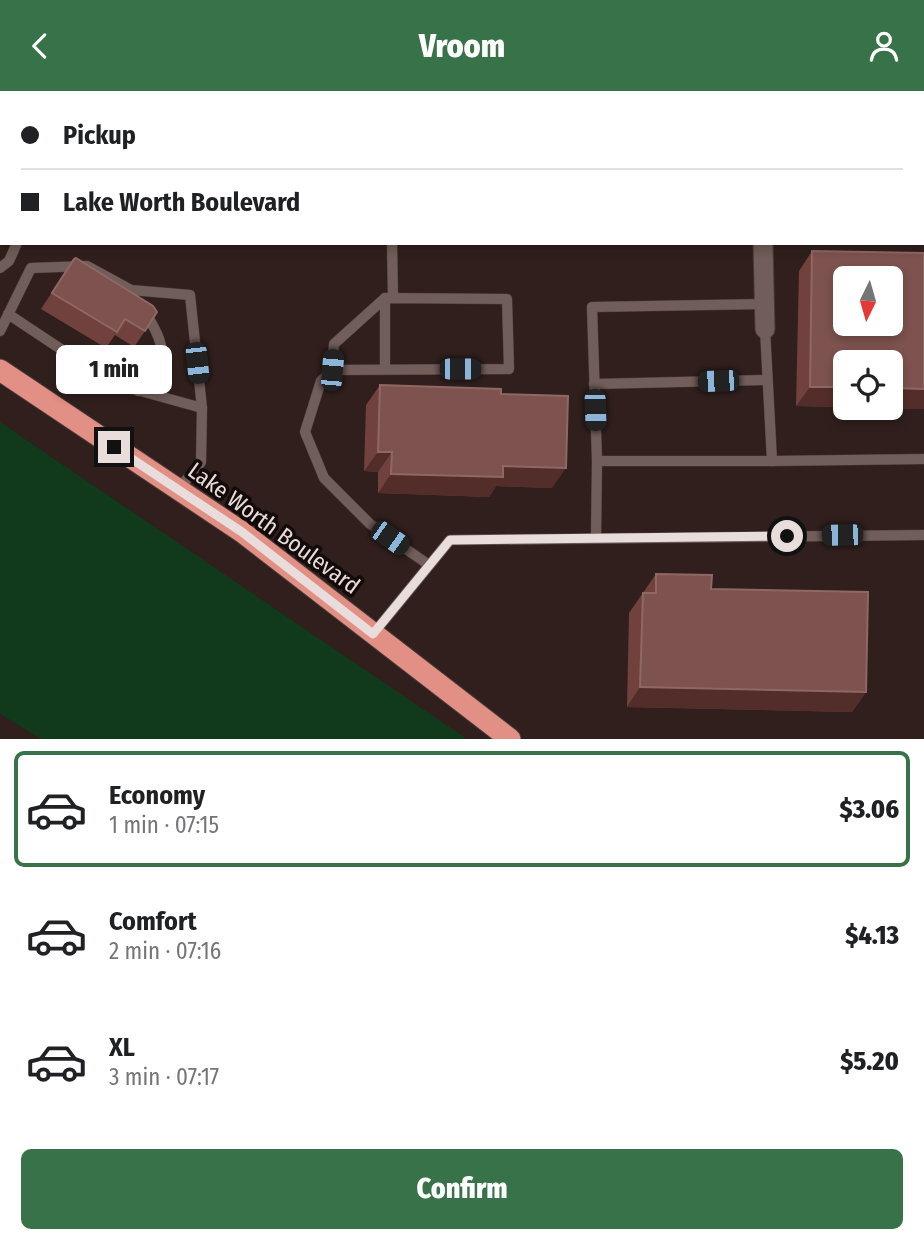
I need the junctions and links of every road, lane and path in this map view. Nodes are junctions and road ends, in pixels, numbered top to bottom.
1 (16, 245) edge
2 (392, 245) edge
3 (763, 245) edge
4 (0, 268) edge
5 (131, 290) junction
6 (389, 298) junction
7 (764, 304) junction
8 (8, 314) junction
9 (765, 329) joint
10 (0, 331) edge
11 (385, 368) junction
12 (0, 370) edge
13 (332, 370) junction
14 (767, 380) junction
15 (594, 384) junction
16 (138, 391) junction
17 (202, 408) junction
18 (924, 459) edge
19 (597, 461) junction
20 (772, 461) junction
21 (178, 490) junction
22 (924, 535) edge
23 (596, 538) junction
24 (429, 565) junction
25 (373, 634) junction
26 (510, 739) edge

1 - 4 lane
2 - 6 lane
3 - 7 street
5 - 8 lane
5 - 16 lane
5 - 17 lane
6 - 11 lane
6 - 11 lane
6 - 13 lane
7 - 9 street
7 - 15 lane
8 - 10 lane
8 - 16 lane
9 - 14 lane
11 - 13 lane
12 - 21 highway, Lake Worth Boulevard
13 - 24 lane
14 - 15 lane
14 - 20 lane
15 - 19 lane
16 - 17 lane
17 - 21 lane
18 - 20 lane
19 - 20 lane
19 - 23 lane
21 - 25 highway, Lake Worth Boulevard
22 - 23 lane
23 - 24 lane
24 - 25 lane
25 - 26 highway, Lake Worth Boulevard

